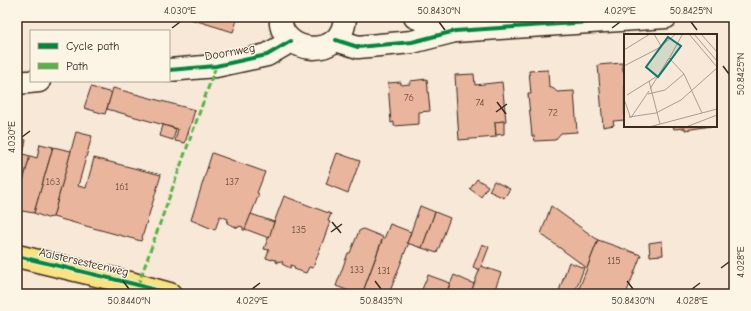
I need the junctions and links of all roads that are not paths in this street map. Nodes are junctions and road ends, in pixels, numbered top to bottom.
1 (281, 17) edge
2 (345, 17) edge
3 (415, 17) edge
4 (666, 17) edge
5 (455, 31) junction
6 (336, 40) junction
7 (291, 41) junction
8 (170, 70) edge
9 (30, 82) edge
10 (17, 83) edge
11 (17, 256) edge
12 (170, 294) edge

1 - 7 street
2 - 6 street
3 - 5 street
4 - 5 street
5 - 6 street
6 - 7 street
7 - 8 street, Doornweg
9 - 10 street
11 - 12 main road, Aalstersesteenweg

